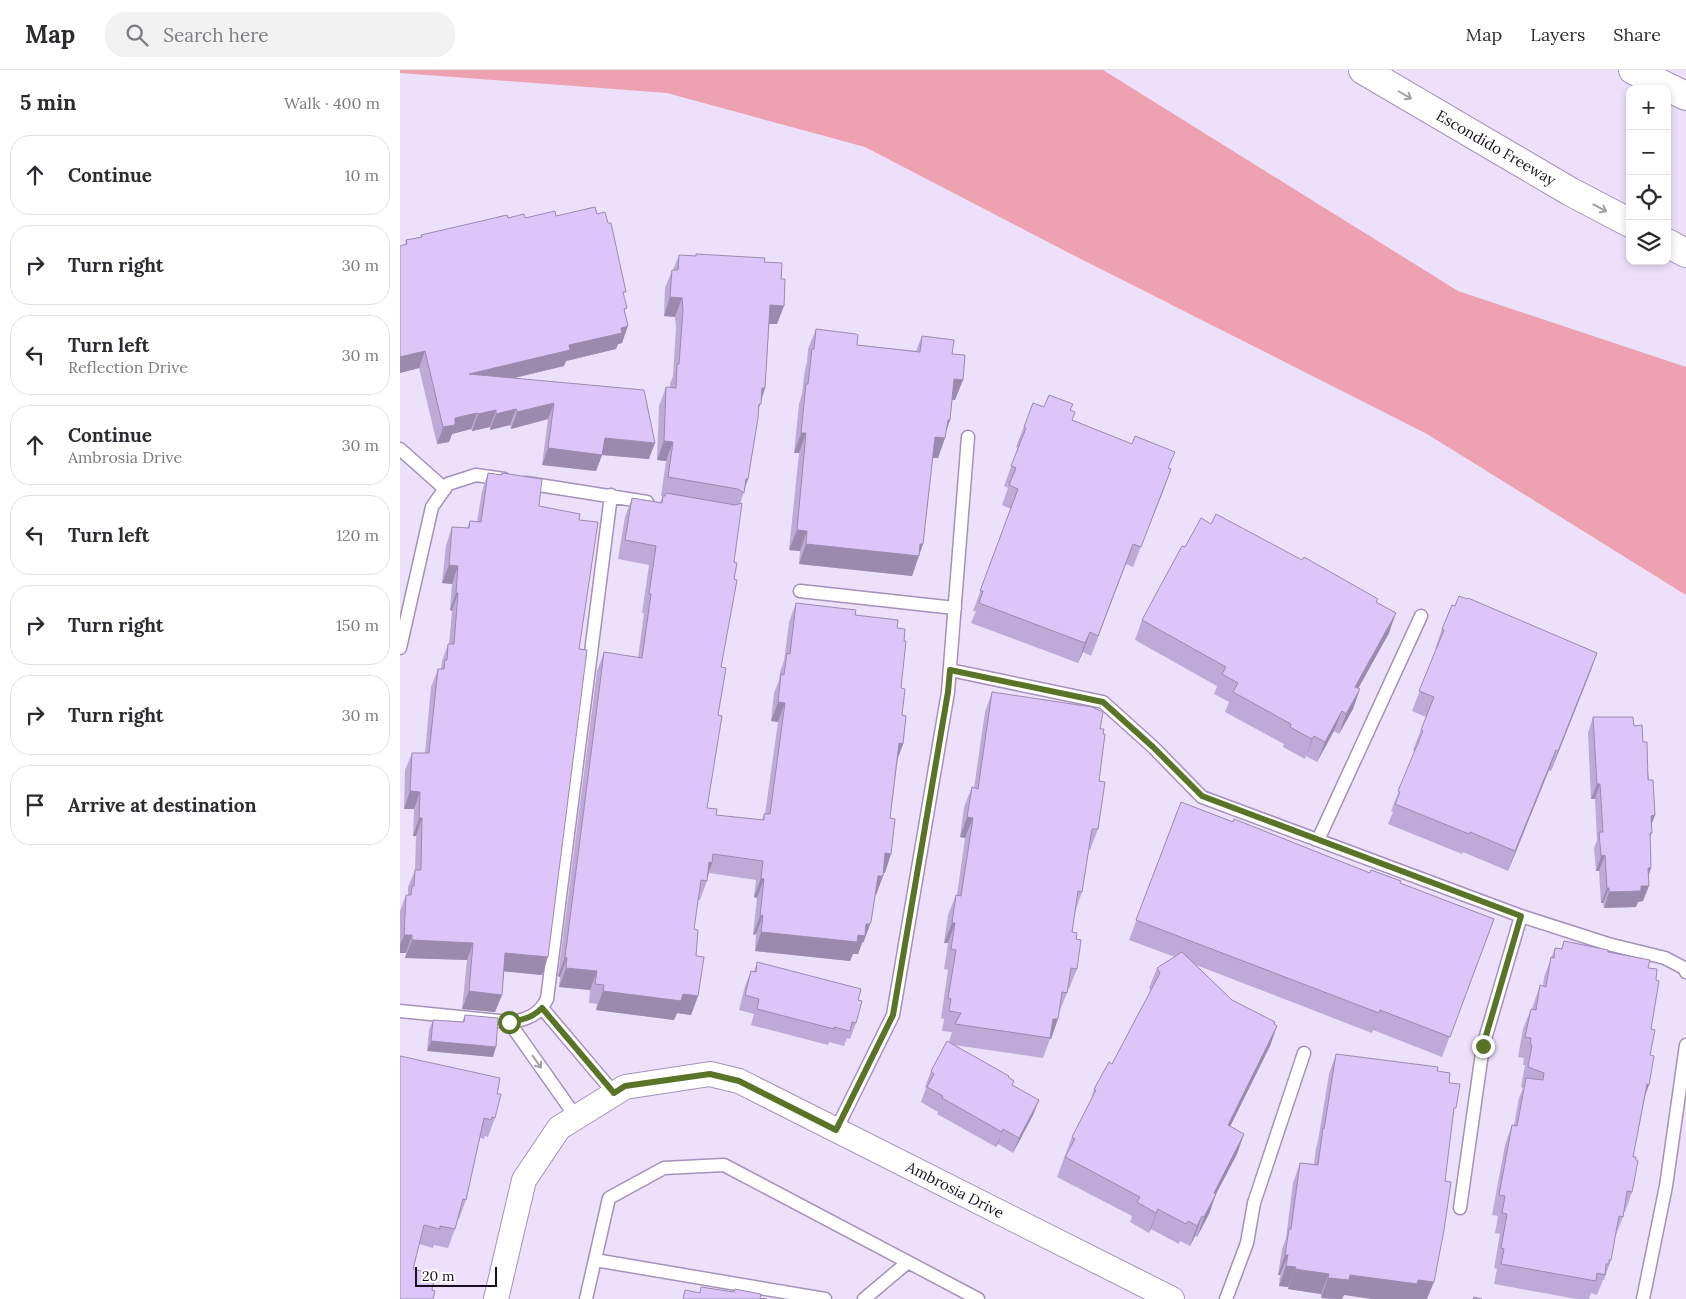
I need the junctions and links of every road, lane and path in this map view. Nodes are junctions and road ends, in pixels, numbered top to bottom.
1 (1363, 70) edge
2 (1633, 70) edge
3 (1686, 96) edge
4 (1626, 221) edge
5 (1671, 245) edge
6 (1686, 253) edge
7 (968, 437) dead end
8 (400, 449) edge
9 (445, 489) junction
10 (611, 495) junction
11 (657, 503) edge
12 (800, 591) dead end
13 (955, 608) junction
14 (1421, 616) dead end
15 (400, 648) edge
16 (950, 670) junction
17 (1318, 840) junction
18 (1521, 916) junction
19 (1686, 972) edge
20 (542, 1008) junction
21 (400, 1011) edge
22 (509, 1022) junction
23 (1686, 1045) edge
24 (1304, 1053) dead end
25 (614, 1093) junction
26 (576, 1118) junction
27 (836, 1130) junction
28 (1460, 1208) dead end
29 (595, 1260) junction
30 (908, 1262) junction
31 (496, 1299) edge
32 (586, 1299) edge
33 (825, 1299) edge
34 (864, 1299) edge
35 (978, 1299) edge
36 (1172, 1299) edge
37 (1226, 1299) edge
38 (1643, 1299) edge

1 -> 4 highway, Escondido Freeway
2 - 3 highway
5 - 6 highway
7 - 13 lane
8 - 9 lane
9 - 10 lane
9 - 15 lane
10 - 11 lane
10 - 20 lane
12 - 13 lane
13 - 16 lane
14 - 17 lane
16 - 17 lane
16 - 27 lane
17 - 18 lane
18 - 19 lane
18 - 28 lane
20 - 22 lane
20 - 25 lane
21 - 22 lane
22 -> 26 lane
23 - 38 lane
24 - 37 lane
25 - 26 street, Ambrosia Drive
25 - 27 street, Ambrosia Drive
26 - 31 street, Ambrosia Drive
27 - 36 street, Ambrosia Drive
29 - 30 lane
29 - 32 lane
29 - 33 lane
30 - 34 lane
30 - 35 lane

